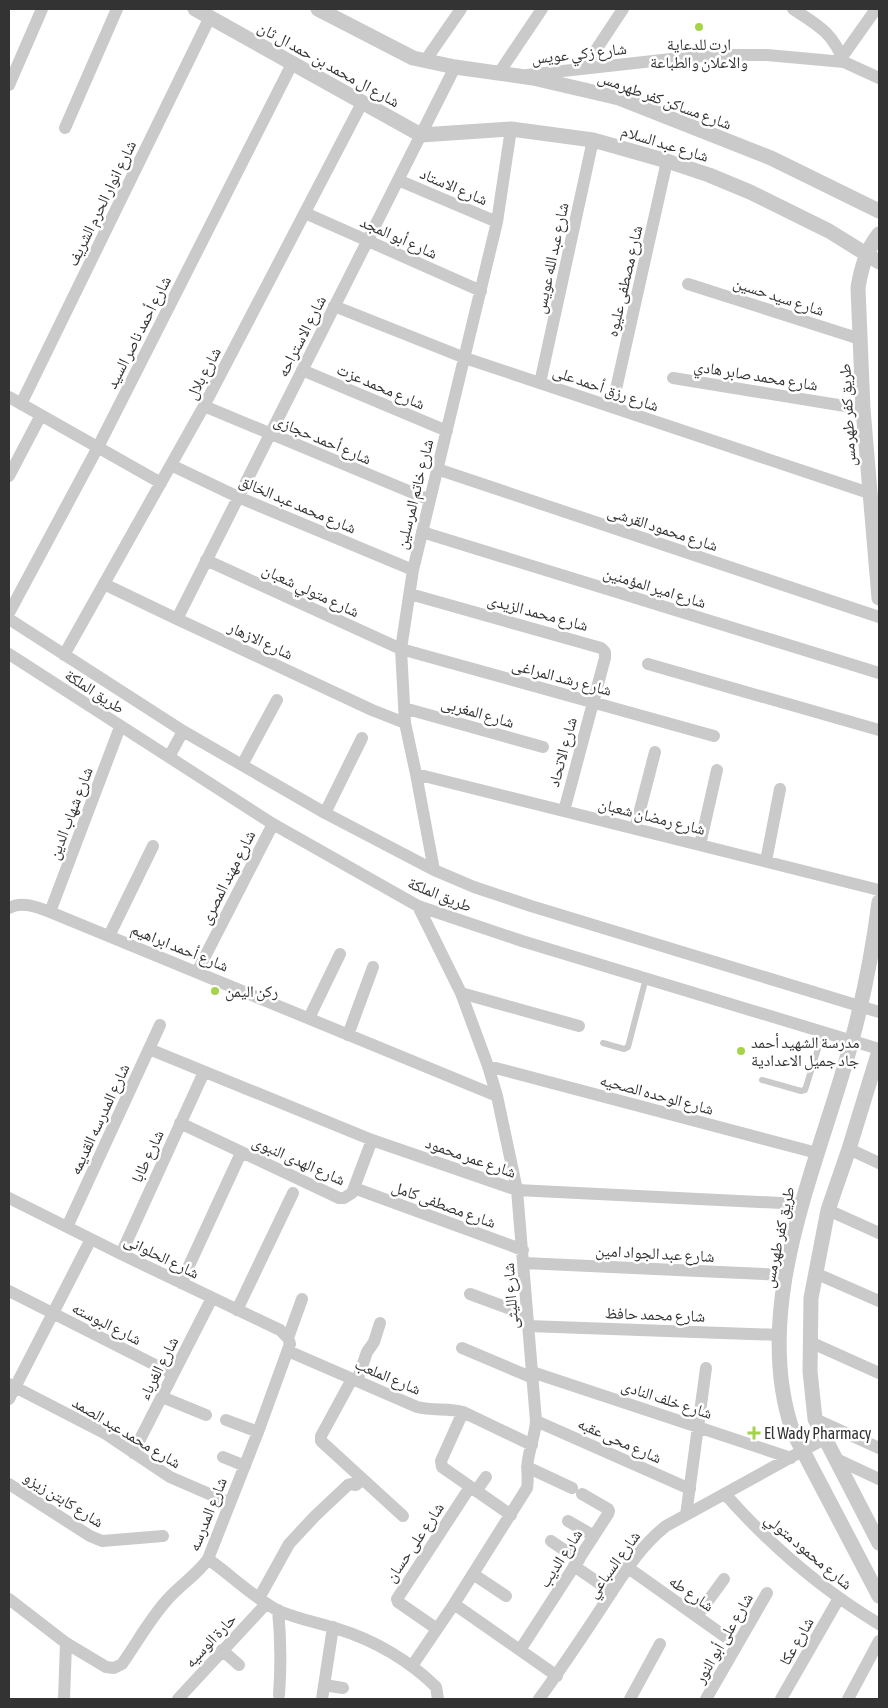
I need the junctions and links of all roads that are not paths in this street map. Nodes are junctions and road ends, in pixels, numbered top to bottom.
1 (42, 9) edge
2 (118, 9) edge
3 (195, 9) edge
4 (318, 9) edge
5 (461, 9) edge
6 (542, 9) edge
7 (623, 9) edge
8 (793, 9) edge
9 (876, 9) edge
10 (210, 17) junction
11 (843, 59) junction
12 (426, 61) junction
13 (292, 64) junction
14 (455, 67) junction
15 (584, 68) junction
16 (499, 73) junction
17 (519, 76) junction
18 (879, 78) edge
19 (9, 85) edge
20 (362, 103) junction
21 (65, 128) dead end
22 (511, 130) junction
23 (420, 135) junction
24 (593, 140) junction
25 (667, 161) junction
26 (398, 180) junction
27 (879, 211) edge
28 (305, 213) junction
29 (497, 222) junction
30 (879, 234) edge
31 (367, 241) junction
32 (873, 258) edge
33 (688, 284) dead end
34 (481, 290) junction
35 (334, 306) junction
36 (860, 339) junction
37 (464, 358) junction
38 (302, 370) junction
39 (673, 378) dead end
40 (540, 383) junction
41 (9, 397) edge
42 (21, 404) junction
43 (204, 406) junction
44 (612, 407) junction
45 (863, 409) junction
46 (41, 416) junction
47 (447, 431) junction
48 (270, 434) junction
49 (98, 447) junction
50 (171, 465) junction
51 (437, 470) junction
52 (9, 476) edge
53 (161, 483) junction
54 (869, 493) junction
55 (238, 497) junction
56 (430, 500) junction
57 (422, 532) junction
58 (206, 560) junction
59 (413, 570) junction
60 (104, 584) junction
61 (410, 594) junction
62 (879, 598) edge
63 (9, 613) edge
64 (879, 617) edge
65 (9, 619) edge
66 (177, 619) junction
67 (401, 649) junction
68 (9, 654) edge
69 (64, 654) junction
70 (648, 664) dead end
71 (879, 673) edge
72 (276, 700) dead end
73 (593, 702) junction
74 (404, 708) junction
75 (405, 723) junction
76 (120, 726) junction
77 (879, 730) edge
78 (183, 731) junction
79 (714, 736) dead end
80 (362, 738) dead end
81 (543, 747) dead end
82 (655, 752) dead end
83 (169, 757) junction
84 (242, 765) junction
85 (716, 770) dead end
86 (416, 774) junction
87 (780, 789) dead end
88 (564, 811) junction
89 (324, 813) junction
90 (273, 824) junction
91 (636, 829) junction
92 (700, 845) junction
93 (153, 846) dead end
94 (766, 861) junction
95 (434, 870) junction
96 (879, 890) edge
97 (879, 902) edge
98 (12, 906) edge
99 (418, 906) junction
100 (50, 912) junction
101 (109, 936) junction
102 (340, 954) dead end
103 (373, 967) dead end
104 (197, 972) junction
105 (646, 978) junction
106 (461, 993) junction
107 (860, 1006) junction
108 (879, 1012) edge
109 (308, 1018) junction
110 (160, 1025) dead end
111 (579, 1026) dead end
112 (823, 1033) junction
113 (348, 1035) junction
114 (852, 1041) junction
115 (603, 1043) dead end
116 (149, 1049) junction
117 (879, 1050) edge
118 (488, 1066) junction
119 (204, 1072) junction
120 (762, 1080) dead end
121 (497, 1096) junction
122 (180, 1123) junction
123 (372, 1140) junction
124 (850, 1149) junction
125 (241, 1153) junction
126 (817, 1153) junction
127 (879, 1163) edge
128 (354, 1188) junction
129 (517, 1190) junction
130 (293, 1193) dead end
131 (9, 1198) edge
132 (802, 1204) junction
133 (828, 1210) junction
134 (67, 1227) junction
135 (879, 1233) edge
136 (91, 1239) junction
137 (120, 1254) junction
138 (523, 1256) junction
139 (815, 1273) junction
140 (785, 1275) junction
141 (182, 1283) junction
142 (9, 1291) edge
143 (470, 1294) dead end
144 (212, 1298) junction
145 (302, 1299) dead end
146 (879, 1301) edge
147 (237, 1310) junction
148 (53, 1314) junction
149 (528, 1320) junction
150 (380, 1323) dead end
151 (780, 1335) junction
152 (288, 1338) junction
153 (810, 1342) junction
154 (462, 1348) dead end
155 (288, 1351) junction
156 (706, 1368) dead end
157 (879, 1373) edge
158 (173, 1374) junction
159 (532, 1375) junction
160 (354, 1380) junction
161 (11, 1390) edge
162 (162, 1397) junction
163 (463, 1412) junction
164 (206, 1415) dead end
165 (815, 1419) junction
166 (226, 1420) dead end
167 (536, 1421) junction
168 (698, 1427) junction
169 (258, 1432) junction
170 (824, 1439) junction
171 (532, 1445) junction
172 (879, 1448) edge
173 (134, 1453) junction
174 (796, 1454) junction
175 (223, 1457) dead end
176 (834, 1458) junction
177 (245, 1466) junction
178 (527, 1467) junction
179 (486, 1477) dead end
180 (879, 1479) edge
181 (362, 1480) junction
182 (9, 1484) edge
183 (473, 1489) junction
184 (690, 1489) junction
185 (725, 1494) junction
186 (230, 1503) junction
187 (511, 1515) junction
188 (686, 1515) junction
189 (403, 1516) dead end
190 (568, 1521) dead end
191 (873, 1523) edge
192 (163, 1536) dead end
193 (594, 1536) junction
194 (551, 1541) dead end
195 (879, 1542) edge
196 (208, 1559) junction
197 (576, 1563) junction
198 (628, 1567) junction
199 (473, 1574) junction
200 (724, 1579) dead end
201 (612, 1592) junction
202 (767, 1593) dead end
203 (506, 1596) dead end
204 (879, 1596) edge
205 (839, 1598) junction
206 (9, 1599) edge
207 (262, 1601) junction
208 (454, 1604) junction
209 (278, 1610) junction
210 (697, 1616) junction
211 (879, 1624) edge
212 (333, 1627) junction
213 (437, 1629) junction
214 (879, 1641) edge
215 (66, 1643) junction
216 (660, 1644) dead end
217 (737, 1645) junction
218 (222, 1650) junction
219 (520, 1650) junction
220 (239, 1665) dead end
221 (412, 1666) junction
222 (557, 1676) junction
223 (324, 1685) junction
224 (344, 1688) dead end
225 (279, 1696) dead end
226 (64, 1699) edge
227 (178, 1699) edge
228 (322, 1699) edge
229 (438, 1699) edge
230 (539, 1699) edge
231 (630, 1699) edge
232 (706, 1699) edge
233 (781, 1699) edge
234 (848, 1699) edge

1 - 19 street
2 - 21 street
3 - 10 street, شارع ال محمد بن حمد ال ثان
4 - 12 street, شارع مساكن كفر طهرمس
5 - 12 street
6 - 16 street
7 - 15 street
8 - 11 street
9 - 11 street
10 - 13 street, شارع ال محمد بن حمد ال ثان
10 - 42 street, شارع انوار الحرم الشريف
11 - 15 street, شارع زكي عويس
11 - 18 street, شارع زكي عويس
12 - 14 street, شارع مساكن كفر طهرمس
13 - 20 street, شارع ال محمد بن حمد ال ثان
13 - 49 street, شارع أحمد ناصر السيد
14 - 16 street, شارع مساكن كفر طهرمس
14 - 23 street, شارع الاستراحه
15 - 17 street, شارع زكي عويس
16 - 17 street, شارع مساكن كفر طهرمس
17 - 27 street, شارع مساكن كفر طهرمس
20 - 23 street, شارع ال محمد بن حمد ال ثان
20 - 28 street, شارع بلال
22 - 23 street, شارع عبد السلام
22 - 24 street, شارع عبد السلام
22 - 29 street, شارع خاتم المرسلين
23 - 26 street, شارع الاستراحه
24 - 25 street, شارع عبد السلام
24 - 40 street, شارع عبد الله عويس
25 - 32 street, شارع عبد السلام
25 - 44 street, شارع مصطفى عليوه
26 - 29 street, شارع الاستاد
26 - 31 street, شارع الاستراحه
28 - 31 street, شارع أبو المجد
28 - 43 street, شارع بلال
29 - 34 street, شارع خاتم المرسلين
30 - 32 street, طريق كفر طهرمس
31 - 34 street, شارع أبو المجد
31 - 35 street, شارع الاستراحه
32 - 36 street, طريق كفر طهرمس
33 - 36 street, شارع سيد حسين
34 - 37 street, شارع خاتم المرسلين
35 - 37 street, شارع رزق أحمد على
35 - 38 street, شارع الاستراحه
36 - 45 street, طريق كفر طهرمس
37 - 40 street, شارع رزق أحمد على
37 - 47 street, شارع خاتم المرسلين
38 - 47 street, شارع محمد عزت
38 - 48 street, شارع الاستراحه
39 - 45 street, شارع محمد صابر هادي
40 - 44 street, شارع رزق أحمد على
41 - 42 street
42 - 46 street
43 - 48 street, شارع أحمد حجازى
43 - 50 street, شارع بلال
44 - 54 street, شارع رزق أحمد على
45 - 54 street, طريق كفر طهرمس
46 - 49 street
46 - 52 street
47 - 51 street, شارع خاتم المرسلين
48 - 55 street, شارع الاستراحه
48 - 56 street, شارع أحمد حجازى
49 - 53 street
49 - 63 street, شارع أحمد ناصر السيد
50 - 53 street, شارع بلال
50 - 55 street, شارع محمد عبد الخالق
51 - 56 street, شارع خاتم المرسلين
51 - 64 street, شارع محمود القرشى
53 - 60 street, شارع بلال
54 - 62 street, طريق كفر طهرمس
55 - 58 street, شارع الاستراحه
55 - 59 street, شارع محمد عبد الخالق
56 - 57 street, شارع خاتم المرسلين
57 - 59 street, شارع خاتم المرسلين
57 - 71 street, شارع امير المؤمنين
58 - 66 street, شارع الاستراحه
58 - 67 street, شارع متولي شعبان
59 - 61 street, شارع خاتم المرسلين
60 - 66 street, شارع الازهار
60 - 69 street, شارع بلال
61 - 67 street, شارع خاتم المرسلين
61 - 73 street, شارع محمد الزيدى
65 - 69 street, طريق الملكة
66 - 75 street, شارع الازهار
67 - 73 street, شارع رشد المراغى
67 - 74 street, شارع خاتم المرسلين
68 - 76 street, طريق الملكة
69 - 78 street, طريق الملكة
70 - 77 street
72 - 84 street
73 - 79 street, شارع رشد المراغى
73 - 88 street, شارع الاتحاد
74 - 75 street, شارع خاتم المرسلين
74 - 81 street, شارع المغربى
75 - 86 street, شارع خاتم المرسلين
76 - 83 street, طريق الملكة
76 - 100 street, شارع شهاب الدين
78 - 83 street
78 - 84 street, طريق الملكة
80 - 89 street
82 - 91 street
83 - 90 street, طريق الملكة
84 - 89 street, طريق الملكة
85 - 92 street
86 - 88 street, شارع رمضان شعبان
86 - 95 street, شارع خاتم المرسلين
87 - 94 street
88 - 91 street, شارع رمضان شعبان
89 - 95 street, طريق الملكة
90 - 99 street, طريق الملكة
90 - 104 street, شارع مهند المصرى
91 - 92 street, شارع رمضان شعبان
92 - 94 street, شارع رمضان شعبان
93 - 101 street
94 - 96 street, شارع رمضان شعبان
95 - 107 street, طريق الملكة
97 - 107 street, طريق كفر طهرمس
98 - 100 street, شارع أحمد ابراهيم
99 - 105 street, طريق الملكة
99 - 106 street, شارع الليثى
100 - 101 street, شارع أحمد ابراهيم
101 - 104 street, شارع أحمد ابراهيم
102 - 109 street
103 - 113 street
104 - 109 street, شارع أحمد ابراهيم
105 - 112 street, طريق الملكة
105 - 115 lane
106 - 111 street
106 - 118 street, شارع الليثى
107 - 108 street, طريق الملكة
107 - 114 street, طريق كفر طهرمس
109 - 113 street, شارع أحمد ابراهيم
110 - 116 street, شارع المدرسه القديمه
112 - 114 street, طريق الملكة
112 - 120 lane
113 - 121 street, شارع أحمد ابراهيم
114 - 117 street, طريق الملكة
114 - 126 street, طريق كفر طهرمس
116 - 119 street, شارع عمر محمود
116 - 134 street, شارع المدرسه القديمه
117 - 124 street
118 - 121 street, شارع الليثى
118 - 126 street, شارع الوحده الصحيه
119 - 122 street, شارع طابا
119 - 123 street, شارع عمر محمود
121 - 129 street, شارع الليثى
122 - 125 street, شارع الهدى النبوى
122 - 137 street, شارع طابا
123 - 128 street, شارع الهدى النبوى
123 - 129 street, شارع عمر محمود
124 - 127 street
124 - 133 street
125 - 128 street, شارع الهدى النبوى
125 - 141 street
126 - 132 street, طريق كفر طهرمس
128 - 138 street, شارع مصطفى كامل
129 - 132 street, شارع عمر محمود
129 - 138 street, شارع الليثى
130 - 147 street
131 - 134 street, شارع الحلوانى
132 - 140 street, طريق كفر طهرمس
133 - 135 street
133 - 139 street
134 - 136 street, شارع الحلوانى
136 - 137 street, شارع الحلوانى
136 - 148 street
137 - 141 street, شارع الحلوانى
138 - 140 street, شارع عبد الجواد امين
138 - 149 street, شارع الليثى
139 - 146 street
139 - 153 street
140 - 151 street, طريق كفر طهرمس
141 - 144 street, شارع الحلوانى
142 - 148 street, شارع البوسته
143 - 149 street, شارع محمد حافظ
144 - 147 street, شارع الحلوانى
144 - 158 street, شارع الغرباء
145 - 152 street
147 - 152 street, شارع الحلوانى
148 - 158 street, شارع البوسته
148 - 161 street
149 - 151 street, شارع محمد حافظ
149 - 159 street, شارع الليثى
150 - 160 street
151 - 174 street, طريق كفر طهرمس
152 - 155 street
153 - 157 street
153 - 165 street
154 - 159 street, شارع خلف النادى
155 - 160 street, شارع الملعب
155 - 169 street, شارع المدرسه
156 - 168 street
158 - 162 street, شارع الغرباء
159 - 167 street, شارع الليثى
159 - 168 street, شارع خلف النادى
160 - 163 street, شارع الملعب
160 - 181 street
161 - 173 street, شارع محمد عبد الصمد
162 - 164 street
162 - 173 street, شارع الغرباء
163 - 171 street, شارع الملعب
163 - 183 street
165 - 170 street
165 - 172 street
166 - 169 street
167 - 171 street, شارع الليثى
167 - 184 street, شارع محى عقبه
168 - 174 street, شارع خلف النادى
168 - 184 street
169 - 177 street, شارع المدرسه
170 - 174 street, شارع السباعي
170 - 176 street
171 - 178 street, شارع الليثى
173 - 186 street, شارع محمد عبد الصمد
174 - 185 street, شارع السباعي
174 - 204 street, طريق كفر طهرمس
175 - 177 street
176 - 180 street
176 - 191 street
177 - 186 street, شارع المدرسه
178 - 187 street, شارع الليثى
178 - 193 street, شارع الديب
179 - 183 street
181 - 189 street
181 - 207 street, حارة الوسيه
182 - 192 street, شارع كابتن زيزو
183 - 187 street
183 - 213 street, شارع على حسان
184 - 188 street
185 - 188 street, شارع السباعي
185 - 205 street, شارع محمود متولي
186 - 196 street, شارع المدرسه
187 - 199 street, شارع الليثى
188 - 198 street, شارع السباعي
190 - 193 street
191 - 195 street
193 - 197 street, شارع الديب
194 - 197 street
196 - 207 street
196 - 215 street, شارع المدرسه
197 - 201 street
197 - 219 street, شارع الديب
198 - 201 street, شارع السباعي
198 - 210 street, شارع طه
199 - 203 street
199 - 208 street, شارع الليثى
200 - 210 street
201 - 222 street, شارع السباعي
202 - 217 street, شارع على أبو النور
205 - 211 street, شارع محمود متولي
205 - 233 street, شارع عكا
206 - 215 street, شارع المدرسه
207 - 209 street
207 - 218 street, حارة الوسيه
208 - 213 street, شارع الليثى
208 - 219 street
209 - 212 street
209 - 225 street
210 - 217 street, شارع طه
212 - 221 street
212 - 223 street
213 - 221 street, شارع الليثى
214 - 234 street
215 - 226 street
216 - 231 street
217 - 232 street, شارع على أبو النور
218 - 220 street
218 - 227 street, حارة الوسيه
219 - 222 street
221 - 229 street
222 - 230 street, شارع السباعي
223 - 224 street
223 - 228 street

